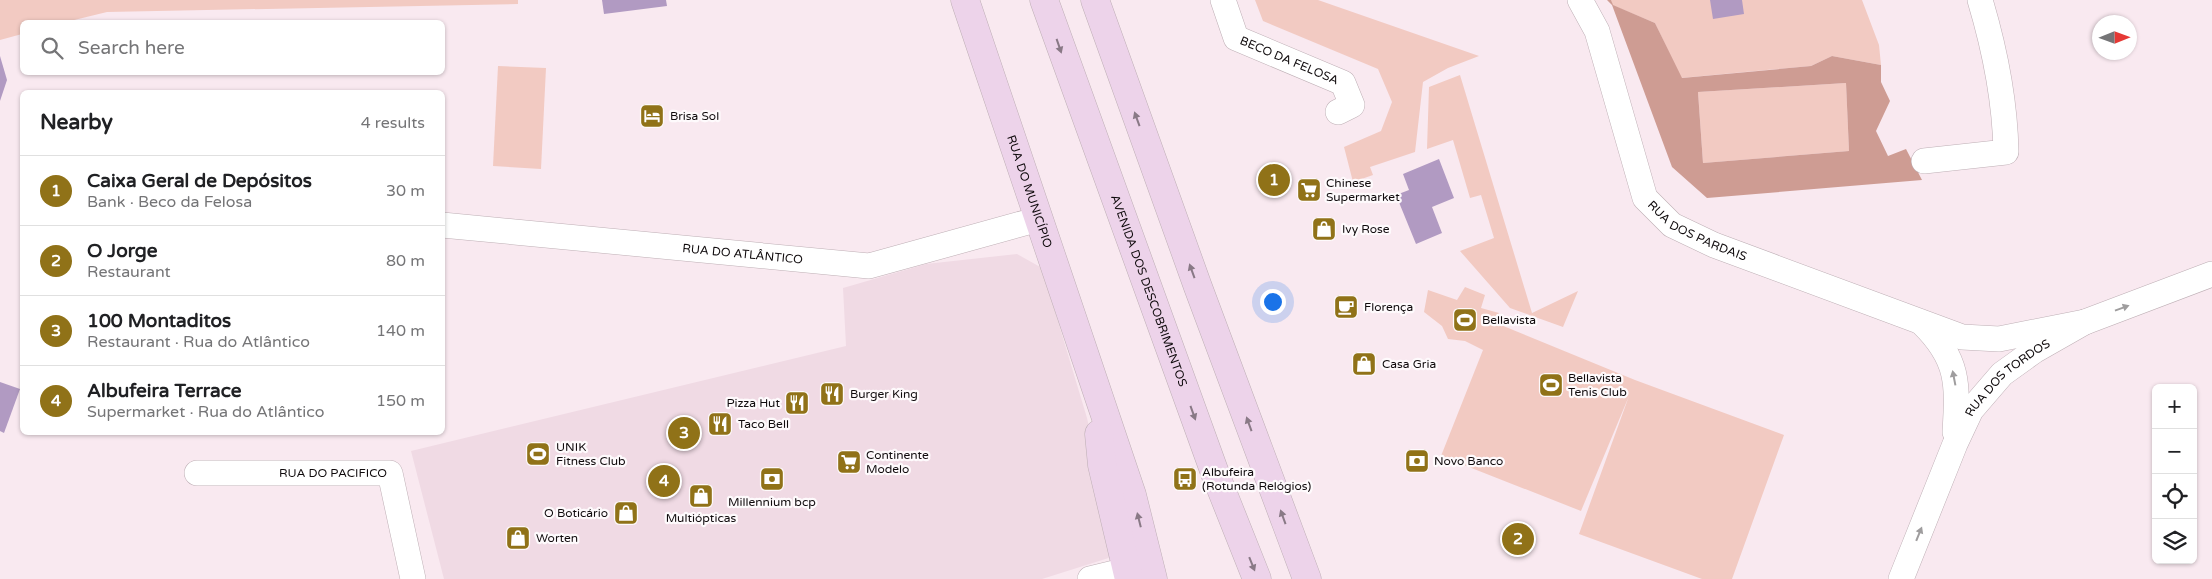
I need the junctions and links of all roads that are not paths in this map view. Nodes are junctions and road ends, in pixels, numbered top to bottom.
1 (965, 0) edge
2 (1044, 0) edge
3 (1095, 0) edge
4 (1222, 0) edge
5 (1580, 0) edge
6 (1980, 0) edge
7 (1338, 112) dead end
8 (1924, 161) dead end
9 (1039, 218) junction
10 (445, 225) edge
11 (2212, 274) edge
12 (2085, 322) junction
13 (1922, 323) junction
14 (1954, 444) junction
15 (197, 473) dead end
16 (1140, 574) edge
17 (414, 579) edge
18 (1090, 579) edge
19 (1258, 579) edge
20 (1306, 579) edge
21 (1901, 579) edge

1 - 9 main road, RUA DO MUNICÍPIO
2 -> 19 main road, AVENIDA DOS DESCOBRIMENTOS
20 -> 3 main road
4 - 7 street, BECO DA FELOSA
5 - 13 street, RUA DOS PARDAIS
6 - 8 street
9 - 10 street, RUA DO ATLÂNTICO
9 - 16 main road, RUA DO MUNICÍPIO
12 -> 11 street, RUA DOS TORDOS
12 - 13 street, RUA DOS PARDAIS
12 - 14 street, RUA DOS TORDOS
14 -> 13 street
21 -> 14 street, RUA DOS TORDOS
15 - 17 street, RUA DO PACIFICO
16 - 18 street

